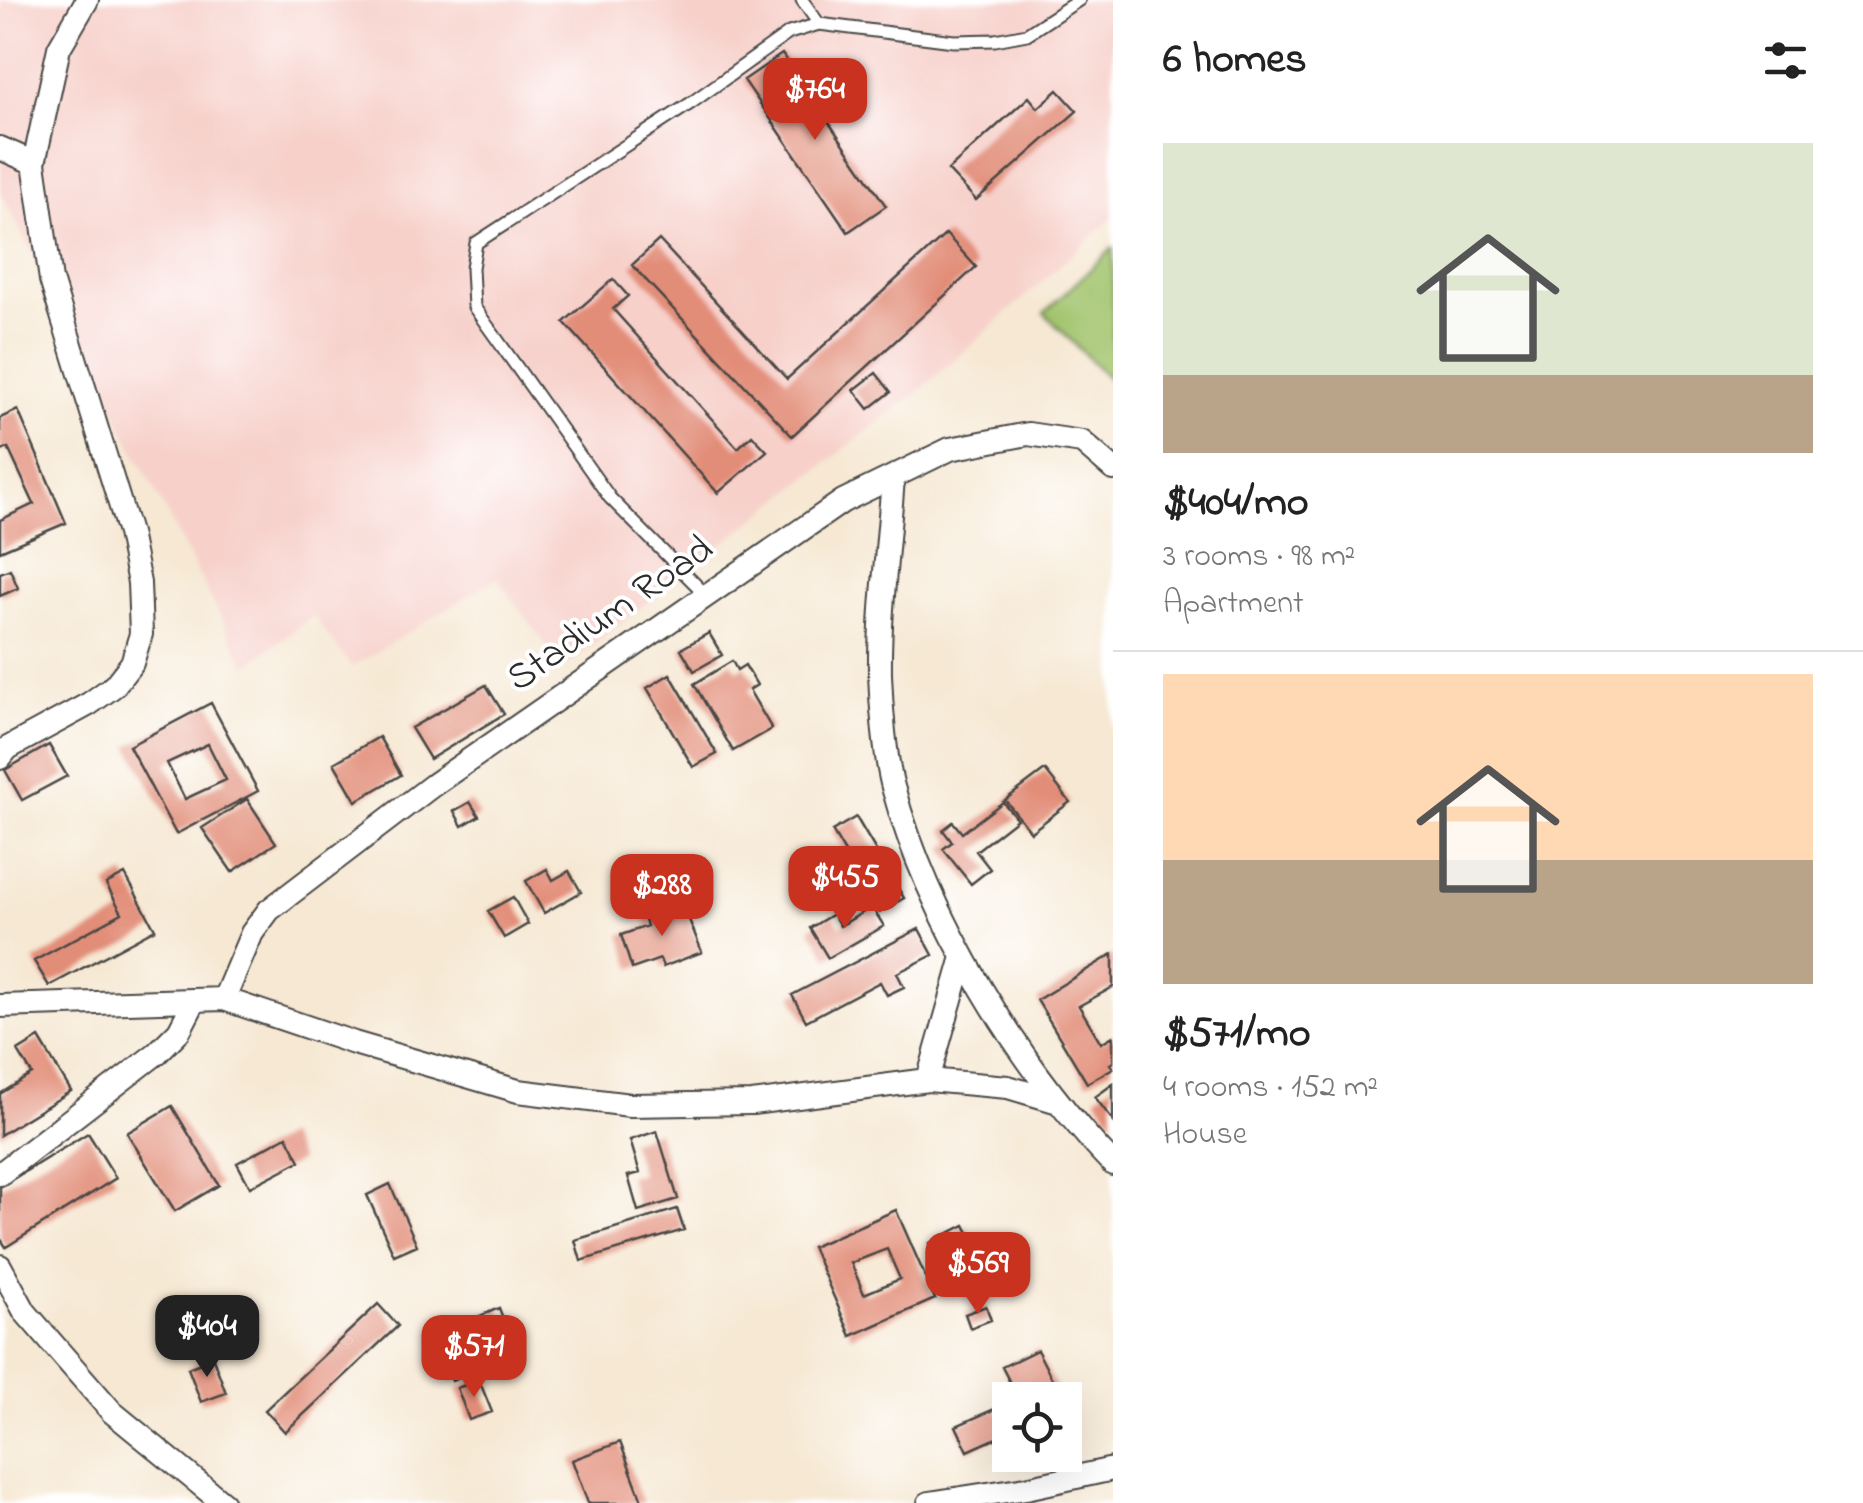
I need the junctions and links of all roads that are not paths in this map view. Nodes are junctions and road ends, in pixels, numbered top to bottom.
1 (87, 0) edge
2 (802, 0) edge
3 (1079, 0) edge
4 (819, 24) junction
5 (0, 148) edge
6 (34, 163) junction
7 (1113, 469) edge
8 (893, 477) junction
9 (706, 595) junction
10 (0, 758) edge
11 (963, 957) junction
12 (224, 999) junction
13 (195, 1000) junction
14 (0, 1006) edge
15 (928, 1080) junction
16 (1055, 1101) junction
17 (1113, 1164) edge
18 (0, 1174) edge
19 (0, 1266) edge
20 (1113, 1470) edge
21 (1020, 1496) edge
22 (957, 1500) edge
23 (223, 1503) edge
24 (929, 1503) edge

1 - 6 street
2 - 4 lane
3 - 4 lane
4 - 9 lane
5 - 6 street
6 - 10 street
7 - 8 street, Stadium Road
8 - 9 street, Stadium Road
8 - 11 street
9 - 12 street, Stadium Road
11 - 15 street
11 - 16 street
12 - 13 street
12 - 15 street
13 - 14 street
13 - 18 street
15 - 16 street
16 - 17 street
19 - 23 street
20 - 21 street
21 - 22 street
22 - 24 street

